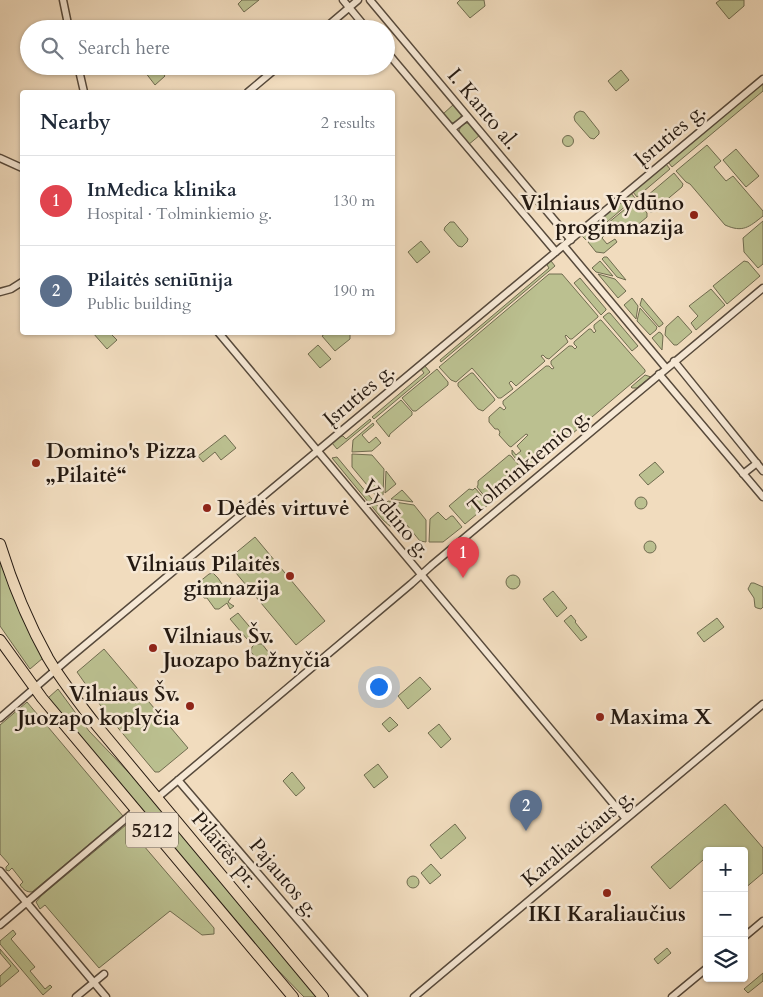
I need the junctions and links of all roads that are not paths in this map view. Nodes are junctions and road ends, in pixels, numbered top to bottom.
1 (63, 0) edge
2 (343, 0) edge
3 (358, 0) edge
4 (370, 0) edge
5 (349, 7) junction
6 (67, 20) edge
7 (334, 20) edge
8 (360, 20) edge
9 (387, 20) edge
10 (395, 30) edge
11 (395, 62) edge
12 (80, 75) edge
13 (268, 75) edge
14 (763, 79) edge
15 (84, 90) edge
16 (250, 90) edge
17 (468, 117) junction
18 (452, 130) junction
19 (0, 158) edge
20 (20, 167) edge
21 (571, 240) junction
22 (564, 246) junction
23 (556, 252) junction
24 (20, 283) edge
25 (763, 288) edge
26 (0, 292) edge
27 (220, 335) edge
28 (674, 362) junction
29 (666, 368) junction
30 (659, 374) junction
31 (317, 451) junction
32 (757, 463) junction
33 (763, 470) edge
34 (744, 474) junction
35 (763, 497) edge
36 (0, 544) edge
37 (422, 575) junction
38 (0, 640) edge
39 (56, 670) junction
40 (35, 688) junction
41 (763, 704) edge
42 (0, 718) edge
43 (178, 780) junction
44 (157, 798) junction
45 (136, 810) junction
46 (626, 820) junction
47 (0, 871) edge
48 (26, 902) junction
49 (763, 921) edge
50 (0, 925) edge
51 (748, 934) edge
52 (703, 971) edge
53 (104, 974) dead end
54 (94, 982) junction
55 (76, 997) edge
56 (106, 997) edge
57 (293, 997) edge
58 (323, 997) edge
59 (364, 997) edge
60 (414, 997) edge
61 (672, 997) edge

1 - 6 street
2 - 5 street
3 - 5 street
4 - 9 street, I. Kanto al.
5 - 7 street
5 - 8 street
10 - 17 street, I. Kanto al.
11 - 18 street, I. Kanto al.
12 - 15 street
13 - 16 street
14 - 21 street, Įsruties g.
17 - 18 street
17 - 21 street, I. Kanto al.
18 - 23 street, I. Kanto al.
19 - 20 street
21 - 22 street, Įsruties g.
22 - 23 street, Įsruties g.
22 - 29 street
23 - 31 street, Įsruties g.
24 - 26 street
25 - 28 street, Tolminkiemio g.
27 - 31 street, Vydūno g.
28 - 29 street, Tolminkiemio g.
28 - 32 street
29 - 30 street, Tolminkiemio g.
30 - 34 street
30 - 37 street, Tolminkiemio g.
31 - 37 street, Vydūno g.
31 - 39 street, Įsruties g.
32 - 33 street
32 - 34 street
34 - 35 street
36 - 39 main road, Pilaitės pr. / 5212
37 - 43 street, Tolminkiemio g.
37 - 46 street, Vydūno g.
38 - 40 main road, Pilaitės pr. / 5212
39 - 40 street, Įsruties g.
39 - 44 main road, Pilaitės pr. / 5212
40 - 42 street, Įsruties g.
40 - 45 main road, Pilaitės pr. / 5212
41 - 46 street, Karaliaučiaus g.
43 - 44 street, Tolminkiemio g.
43 - 59 street, Pajautos g.
44 - 58 main road, Pilaitės pr. / 5212
45 - 48 street
45 - 57 main road, Pilaitės pr. / 5212
46 - 60 street, Karaliaučiaus g.
47 - 48 street
48 - 50 street
48 - 54 street
49 - 51 street
52 - 61 street
53 - 54 street
54 - 55 street
54 - 56 street

